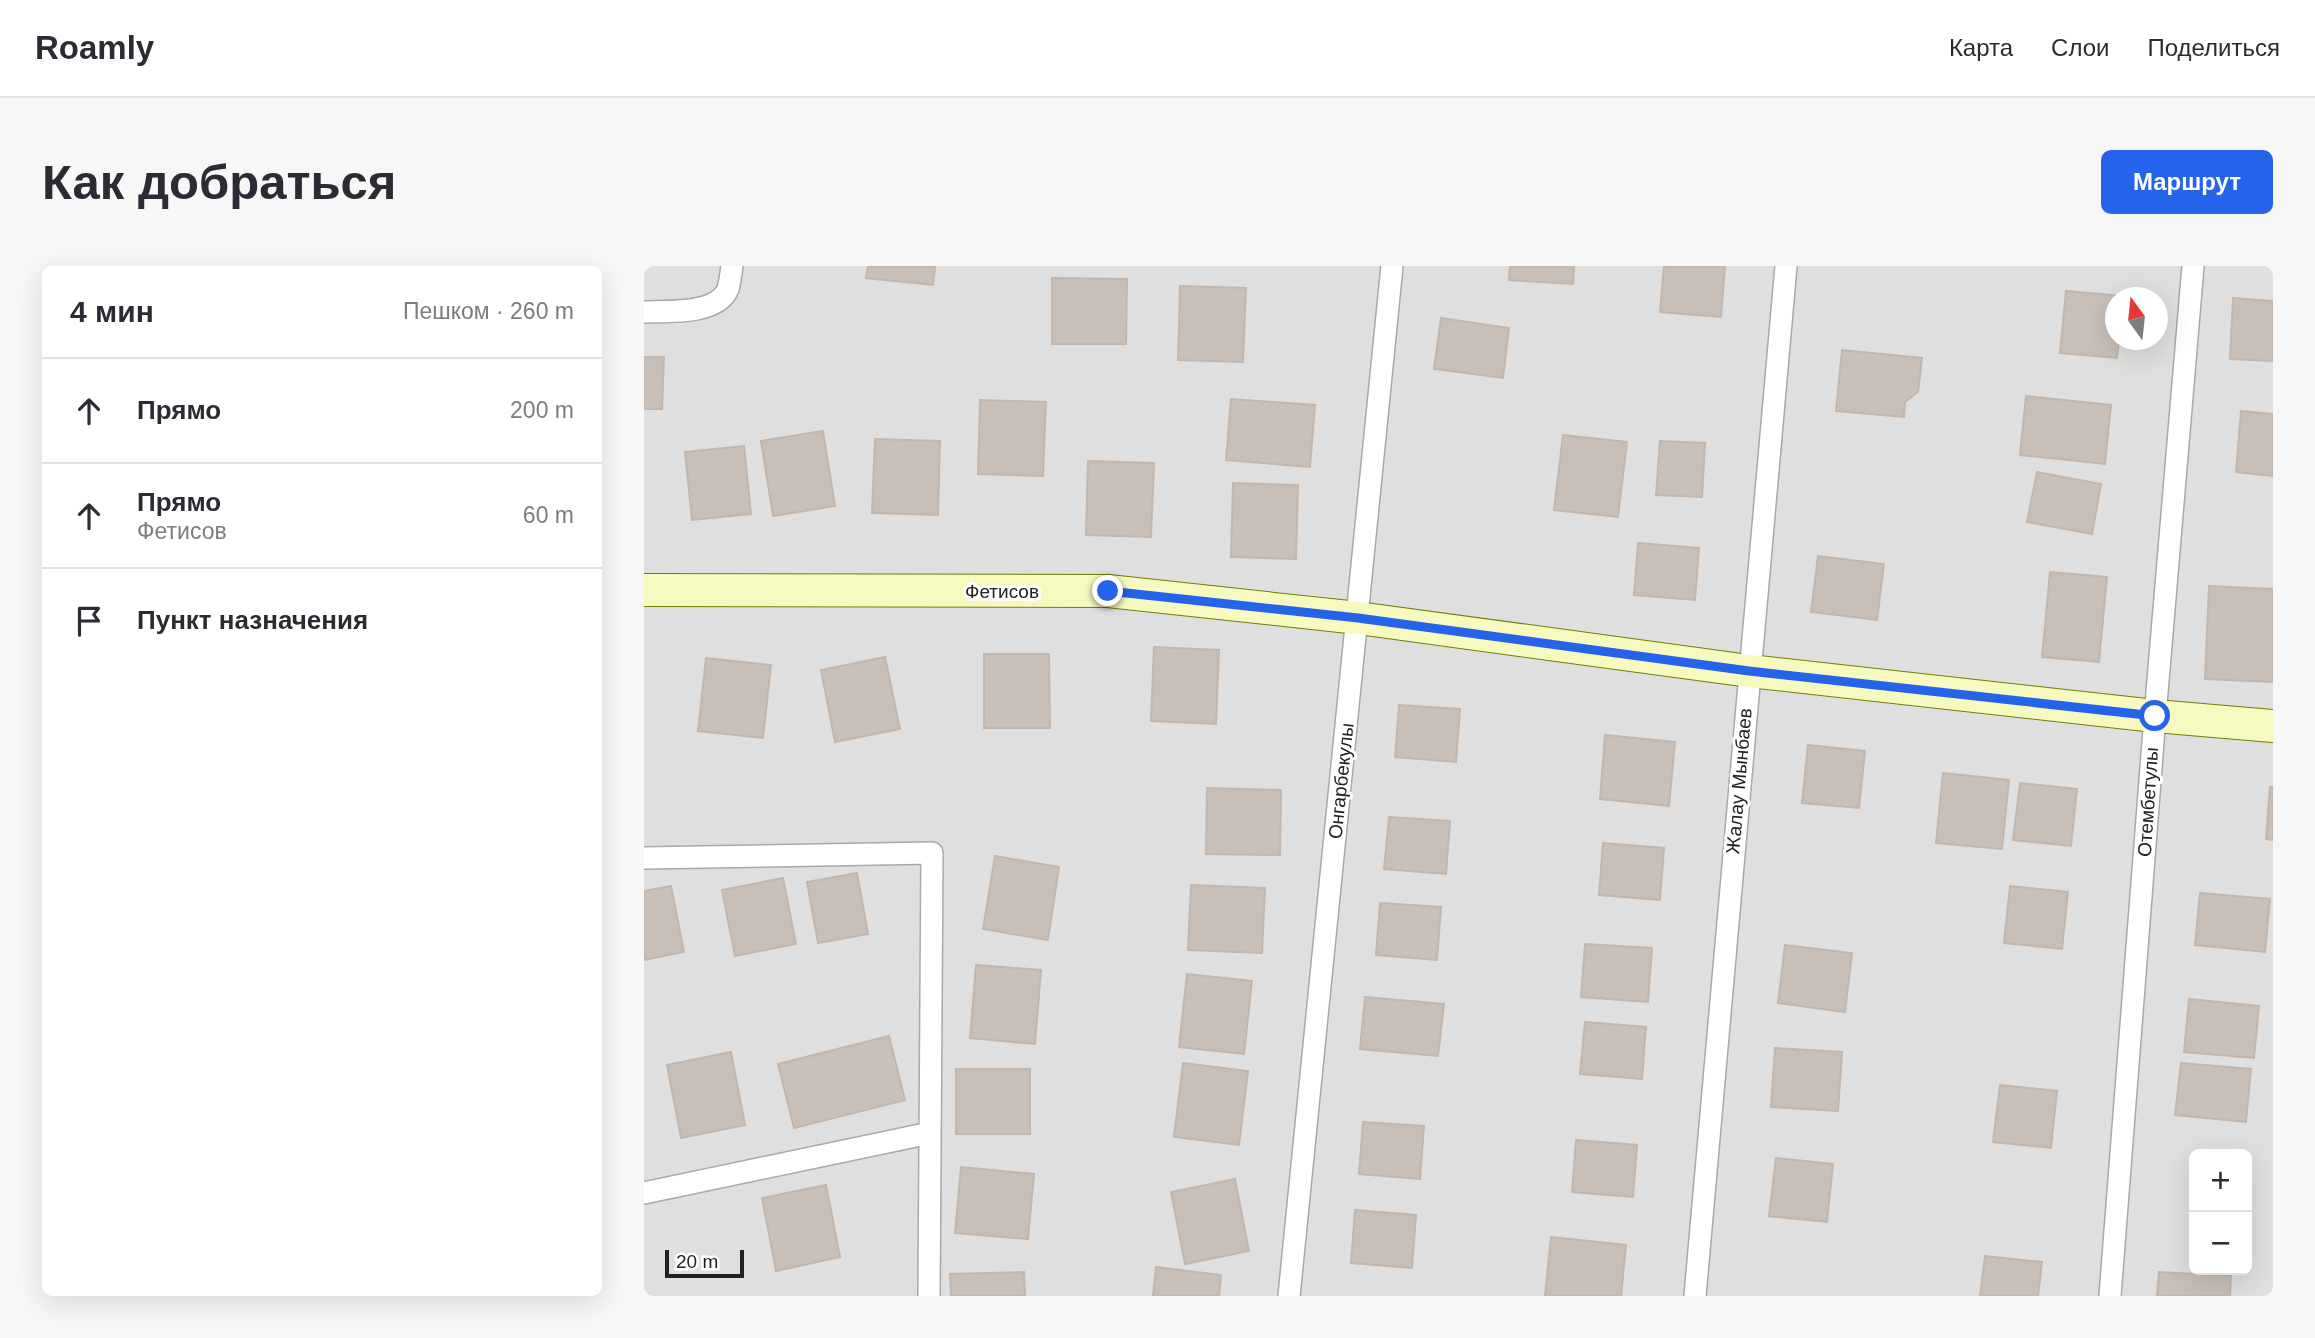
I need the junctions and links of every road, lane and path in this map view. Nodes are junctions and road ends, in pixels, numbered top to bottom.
1 (732, 266) edge
2 (1392, 266) edge
3 (1786, 266) edge
4 (2193, 266) edge
5 (644, 312) edge
6 (644, 590) edge
7 (1358, 618) junction
8 (1749, 671) junction
9 (2155, 716) junction
10 (2273, 726) edge
11 (644, 858) edge
12 (930, 1133) junction
13 (644, 1193) edge
14 (929, 1296) edge
15 (1289, 1296) edge
16 (1695, 1296) edge
17 (2110, 1296) edge

1 - 5 street
2 - 7 street, Онгарбекулы
3 - 8 street, Жалау Мынбаев
4 - 9 street, Отембетулы
6 - 7 street, Фетисов
7 - 8 street, Фетисов
7 - 15 street, Онгарбекулы
8 - 9 street, Фетисов
8 - 16 street, Жалау Мынбаев
9 - 10 street, Фетисов
9 - 17 street, Отембетулы
11 - 12 street
12 - 13 street
12 - 14 street

